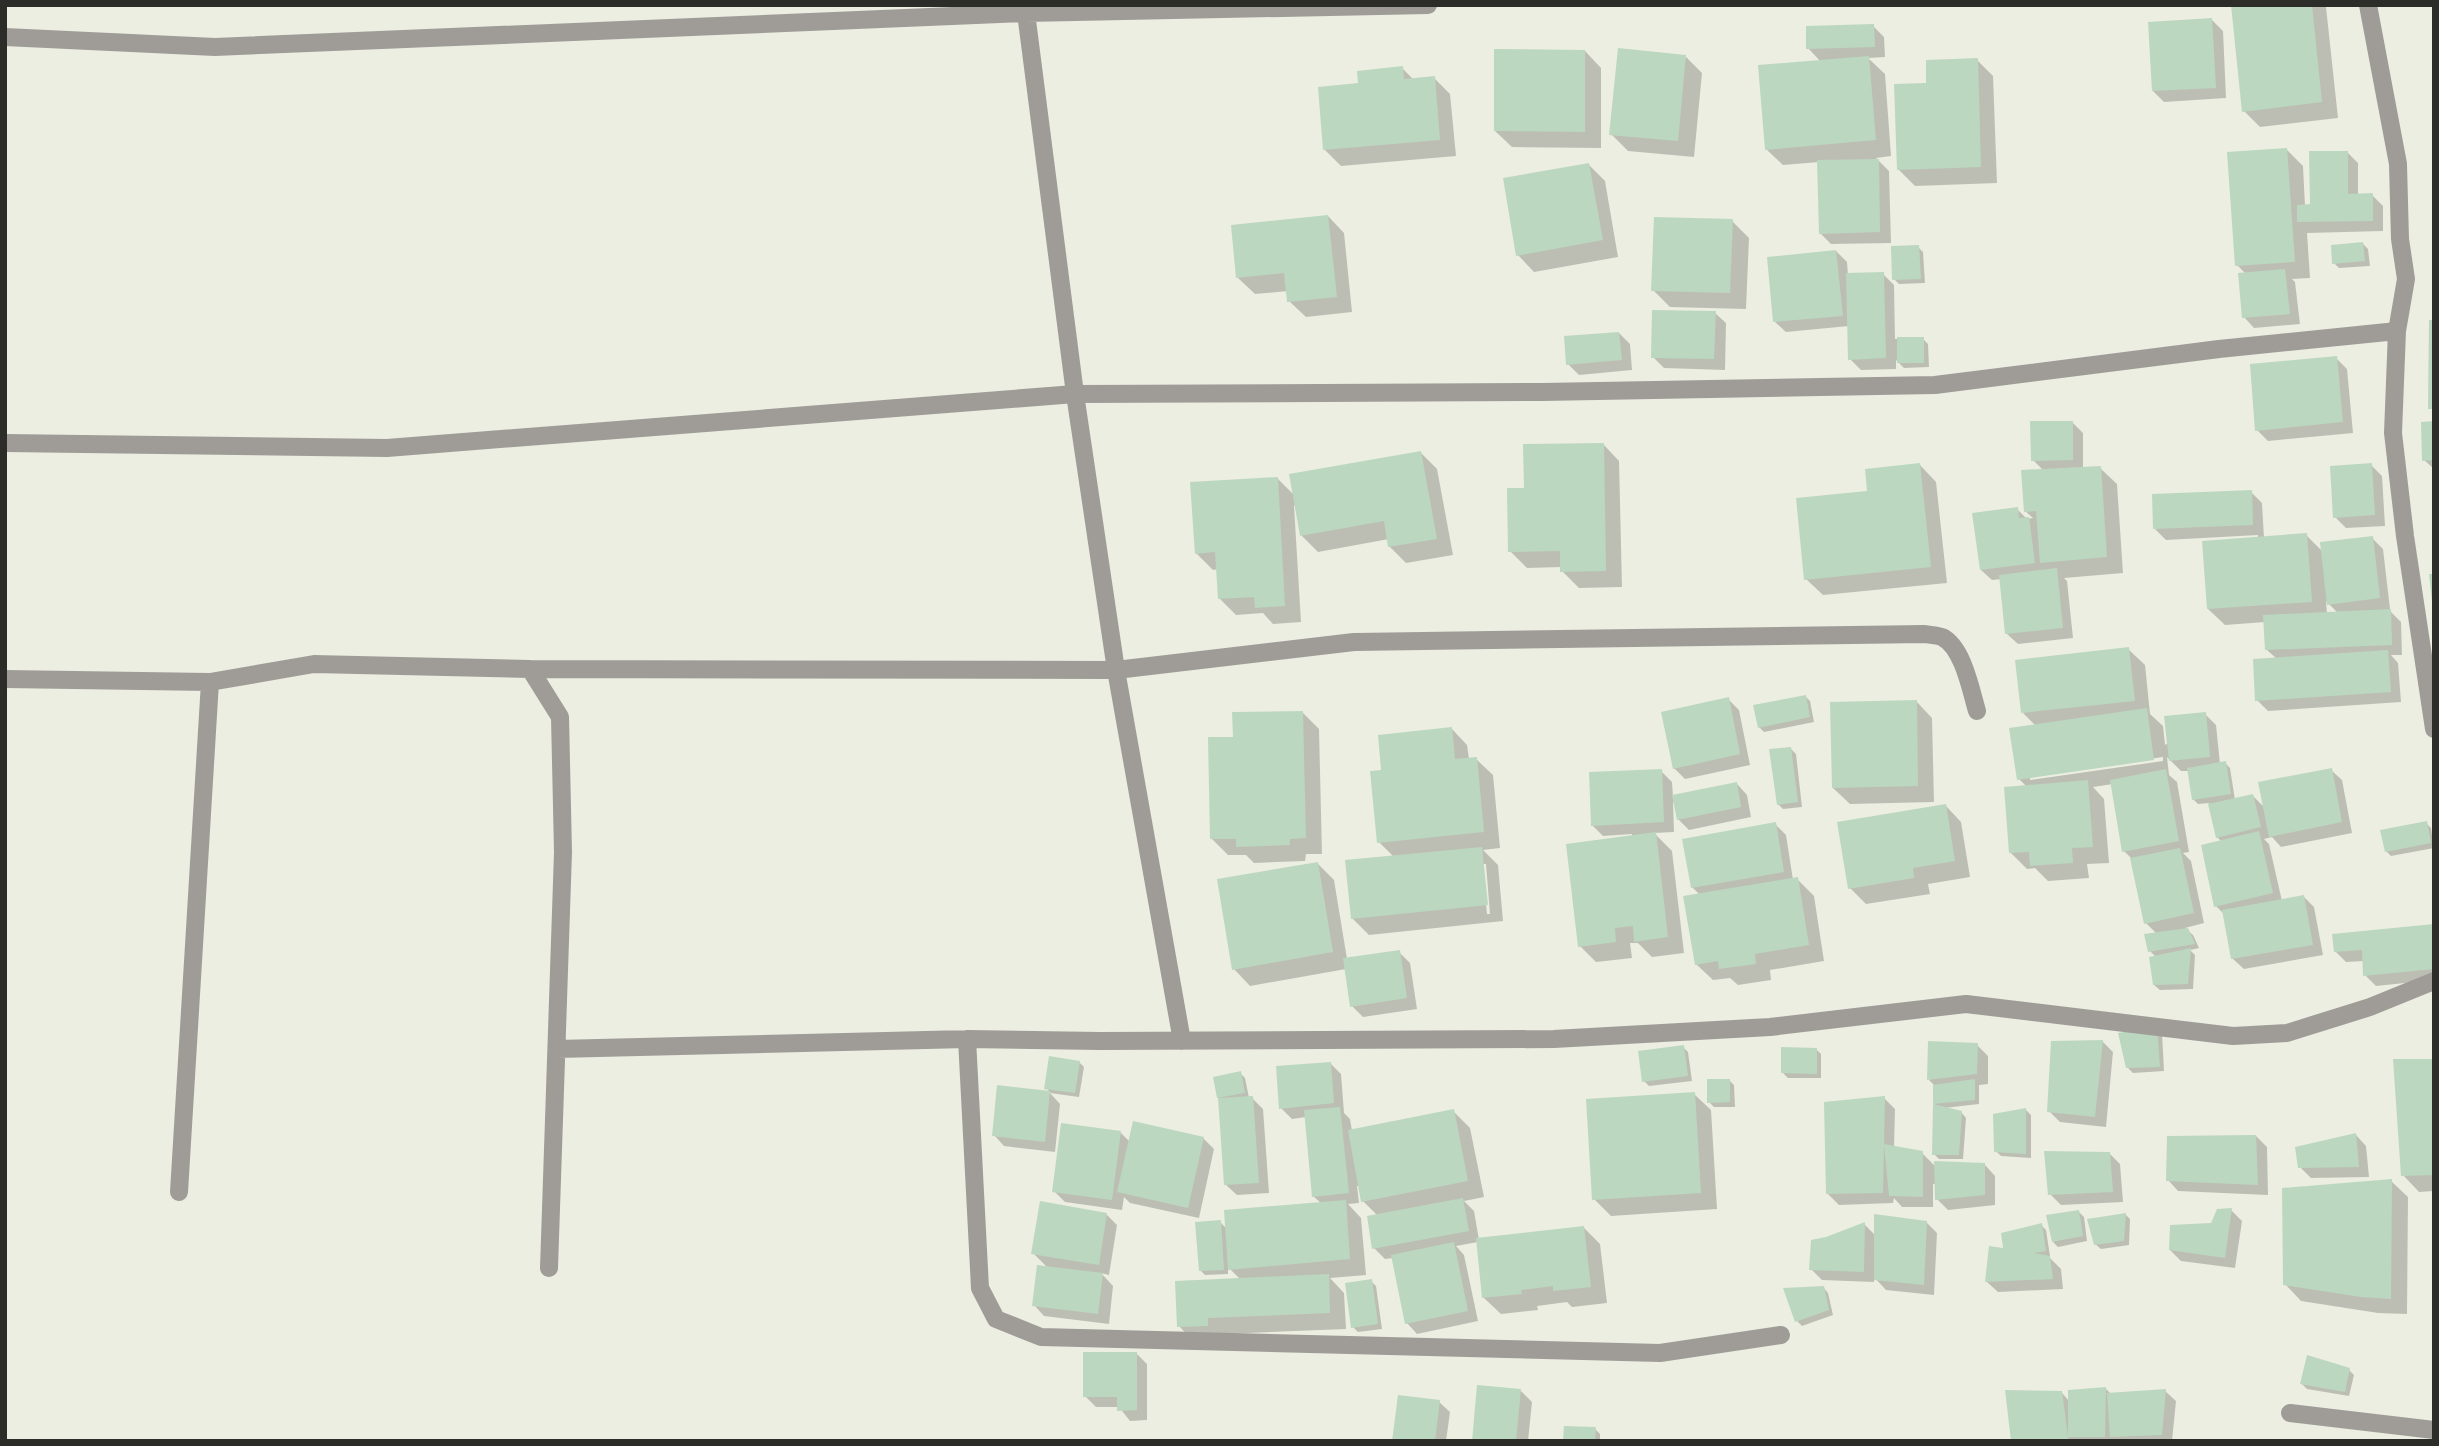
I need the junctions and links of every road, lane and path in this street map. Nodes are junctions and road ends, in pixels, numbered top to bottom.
1 (1428, 5) edge
2 (2368, 5) edge
3 (1026, 9) edge
4 (5, 37) edge
5 (2397, 331) junction
6 (1076, 394) junction
7 (5, 443) edge
8 (530, 669) junction
9 (1116, 670) junction
10 (5, 679) edge
11 (211, 682) junction
12 (1977, 711) dead end
13 (2434, 729) edge
14 (2434, 981) edge
15 (967, 1039) junction
16 (1182, 1041) junction
17 (557, 1049) junction
18 (179, 1192) dead end
19 (549, 1268) dead end
20 (1782, 1335) dead end
21 (2290, 1413) dead end
22 (2434, 1430) edge

1 - 3 street
2 - 5 street
3 - 4 street
3 - 6 street
5 - 6 street
5 - 13 street
6 - 7 street
6 - 9 street
8 - 9 street
8 - 11 street
8 - 17 street
9 - 12 street
9 - 16 street
10 - 11 street
11 - 18 street
14 - 16 street
15 - 16 street
15 - 17 street
15 - 20 street
17 - 19 street
21 - 22 street

